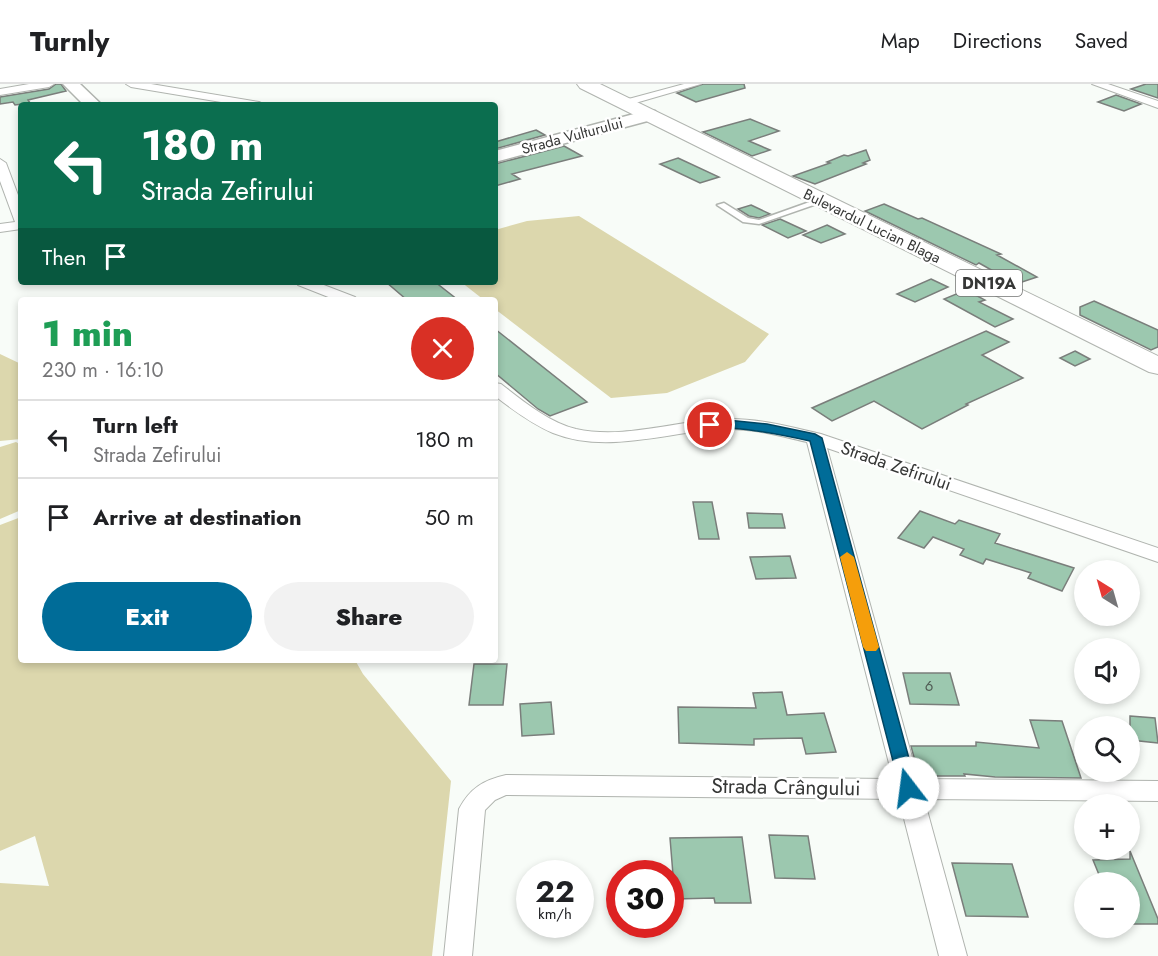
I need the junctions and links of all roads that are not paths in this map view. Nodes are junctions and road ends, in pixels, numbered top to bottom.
1 (49, 84) edge
2 (71, 84) edge
3 (131, 84) edge
4 (586, 84) edge
5 (696, 84) edge
6 (1097, 84) edge
7 (0, 92) edge
8 (91, 102) edge
9 (241, 102) edge
10 (625, 103) junction
11 (1158, 105) edge
12 (649, 115) junction
13 (498, 156) edge
14 (0, 163) edge
15 (821, 201) junction
16 (721, 205) dead end
17 (18, 214) edge
18 (18, 224) edge
19 (0, 228) edge
20 (311, 285) edge
21 (342, 297) edge
22 (1158, 366) edge
23 (504, 404) edge
24 (815, 438) junction
25 (1158, 555) edge
26 (908, 788) junction
27 (1158, 791) edge
28 (458, 956) edge
29 (952, 956) edge

1 - 7 street
2 - 8 street
3 - 9 street
4 - 10 main road, Bulevardul Lucian Blaga / DN19A
5 - 10 street
6 - 11 street
10 - 12 main road, Bulevardul Lucian Blaga / DN19A
12 - 13 street, Strada Vulturului
12 - 15 main road, Bulevardul Lucian Blaga / DN19A
14 - 17 street
15 - 16 lane
15 - 22 main road, Bulevardul Lucian Blaga / DN19A
18 - 19 street
20 - 21 street
23 - 24 street, Strada Zefirului
24 - 25 street, Strada Zefirului
24 - 26 street
26 - 27 street, Strada Crângului
26 - 28 street, Strada Crângului
26 - 29 street

